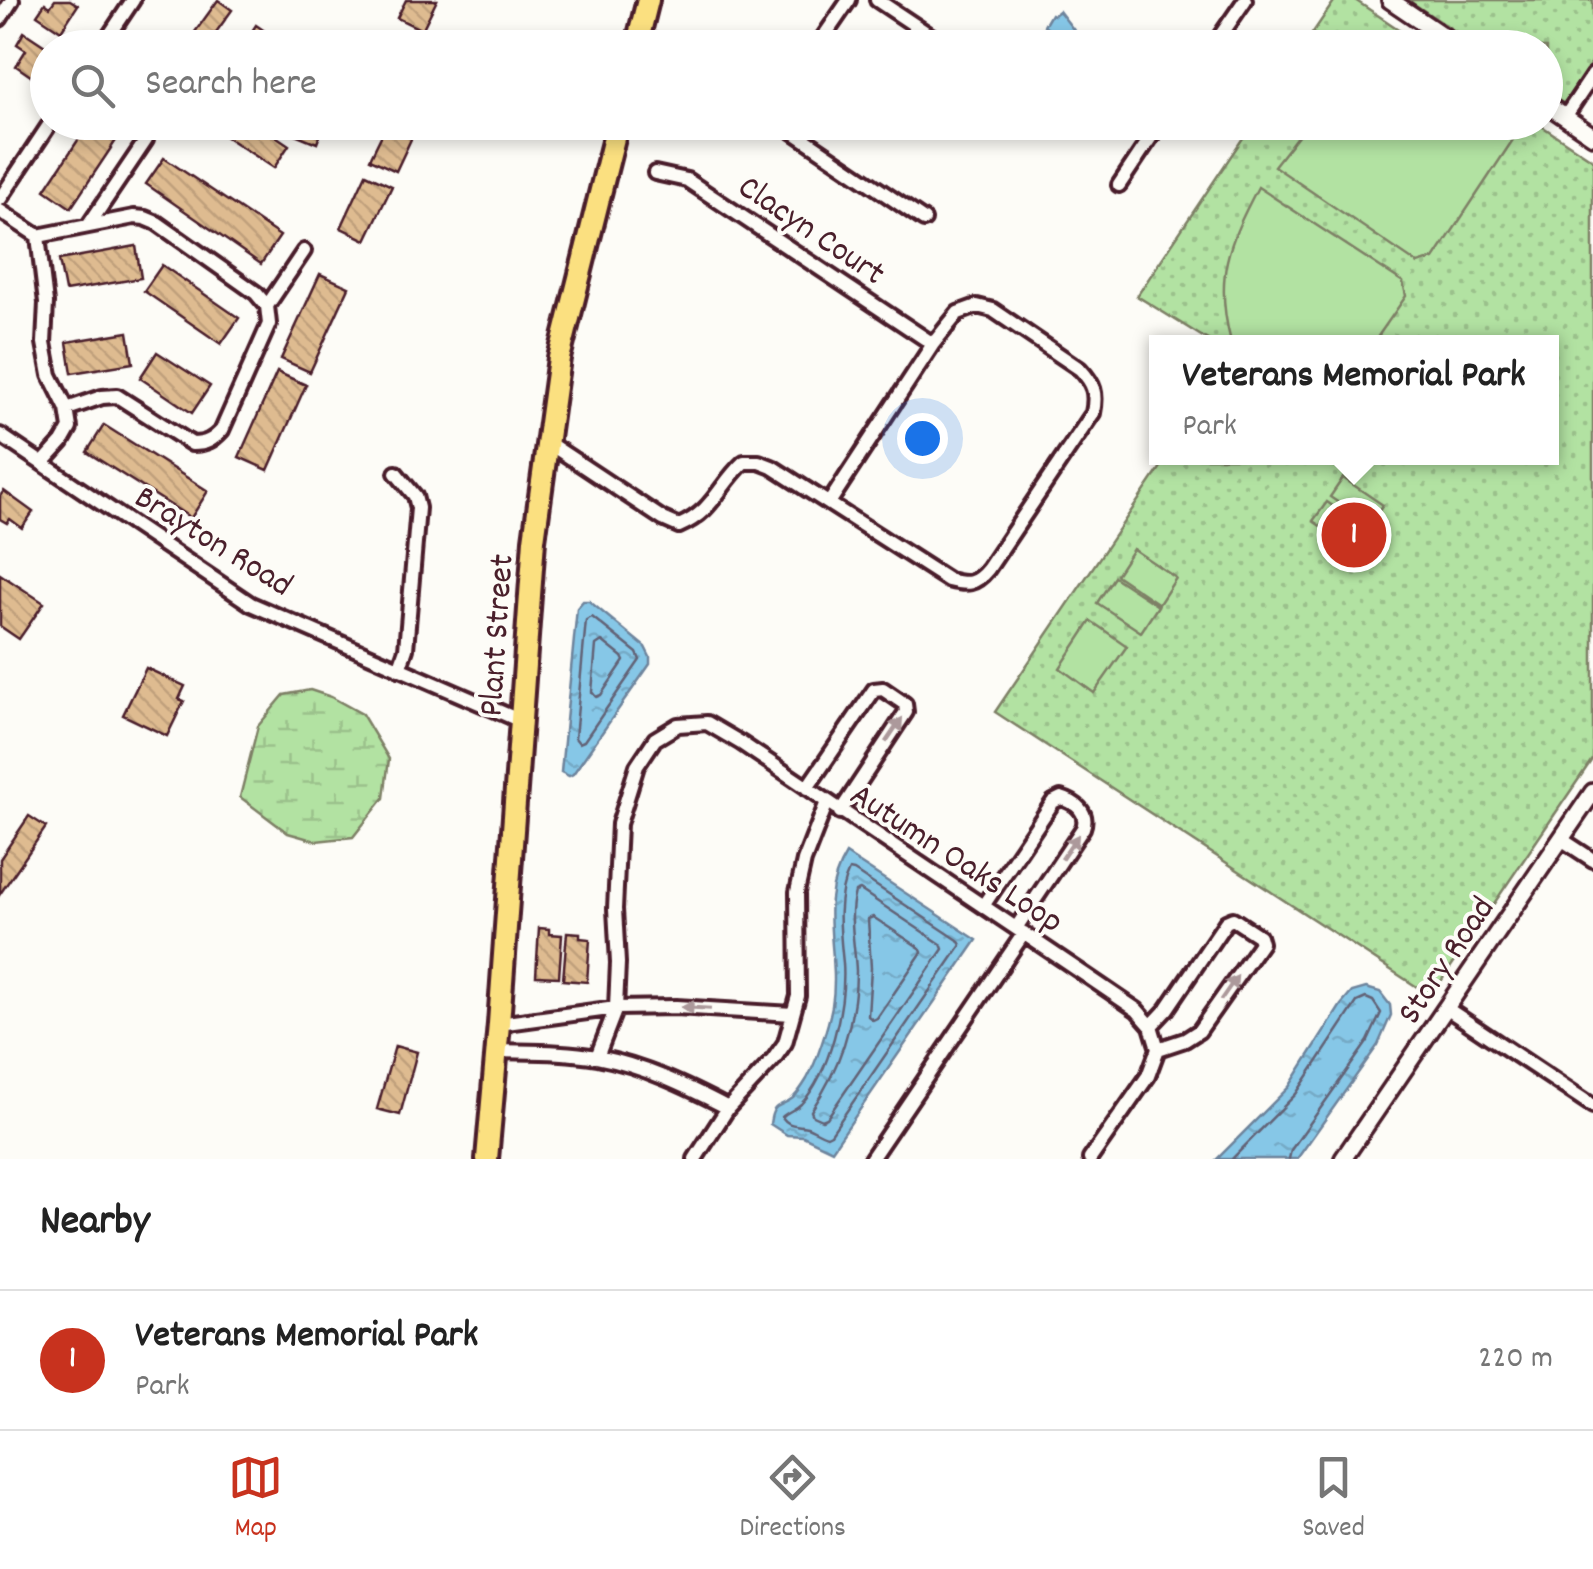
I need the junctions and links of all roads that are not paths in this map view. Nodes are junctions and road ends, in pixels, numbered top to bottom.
1 (12, 0) edge
2 (133, 0) edge
3 (648, 0) edge
4 (849, 0) edge
5 (877, 0) edge
6 (1244, 0) edge
7 (1390, 0) edge
8 (0, 19) edge
9 (114, 30) edge
10 (640, 30) edge
11 (828, 30) edge
12 (922, 30) edge
13 (1224, 30) edge
14 (1434, 30) edge
15 (1593, 75) edge
16 (1565, 117) joint
17 (1593, 136) edge
18 (39, 140) edge
19 (146, 140) dead end
20 (614, 140) edge
21 (806, 140) edge
22 (1149, 140) edge
23 (655, 173) dead end
24 (1119, 184) dead end
25 (0, 199) edge
26 (0, 211) edge
27 (924, 220) dead end
28 (88, 226) junction
29 (38, 236) junction
30 (304, 251) dead end
31 (267, 306) junction
32 (934, 344) junction
33 (67, 409) junction
34 (0, 435) edge
35 (547, 442) junction
36 (43, 462) junction
37 (396, 474) dead end
38 (829, 504) junction
39 (400, 668) junction
40 (521, 720) junction
41 (807, 788) junction
42 (1593, 792) edge
43 (827, 802) junction
44 (840, 812) junction
45 (1561, 839) junction
46 (1593, 860) edge
47 (983, 906) junction
48 (1019, 931) junction
49 (616, 1008) junction
50 (1446, 1008) junction
51 (793, 1014) junction
52 (499, 1024) junction
53 (1151, 1026) junction
54 (1158, 1049) junction
55 (496, 1052) junction
56 (598, 1057) junction
57 (1593, 1106) edge
58 (728, 1108) junction
59 (487, 1159) edge
60 (694, 1159) edge
61 (871, 1159) edge
62 (1090, 1159) edge
63 (1343, 1159) edge

1 - 8 street
2 - 9 street
3 - 10 main road
4 - 11 street
5 - 12 street
6 - 13 street
7 - 14 street
15 - 16 street
16 - 17 street
18 - 25 street
19 - 28 street
20 - 35 main road, Plant Street
21 - 27 street
22 - 24 street
23 - 32 street, Clacyn Court
26 - 29 street
28 - 29 street
28 - 31 street
29 - 33 street
30 - 31 street
31 - 33 street
32 - 38 street
32 - 38 street
33 - 36 street
34 - 36 street, Brayton Road
35 - 38 street
35 - 40 main road, Plant Street
36 - 39 street, Brayton Road
37 - 39 street
39 - 40 street, Brayton Road
40 - 52 main road, Plant Street
41 - 43 street
44 -> 41 street
41 - 49 street
42 - 45 street, Story Road
43 - 44 street, Autumn Oaks Loop
43 - 51 street, Autumn Oaks Loop
44 - 47 street, Autumn Oaks Loop
45 - 46 street
45 - 50 street, Story Road
47 - 48 street, Autumn Oaks Loop
48 -> 47 street
48 - 53 street, Autumn Oaks Loop
48 - 61 street
51 -> 49 street
49 - 52 street
49 - 56 street
50 - 57 street
50 - 63 street, Story Road
51 - 58 street, Autumn Oaks Loop
52 - 55 main road, Plant Street
53 - 54 street
54 -> 53 street
54 - 62 street
55 - 56 street
55 - 59 main road, Plant Street
56 - 58 street
58 - 60 street, Autumn Oaks Loop

